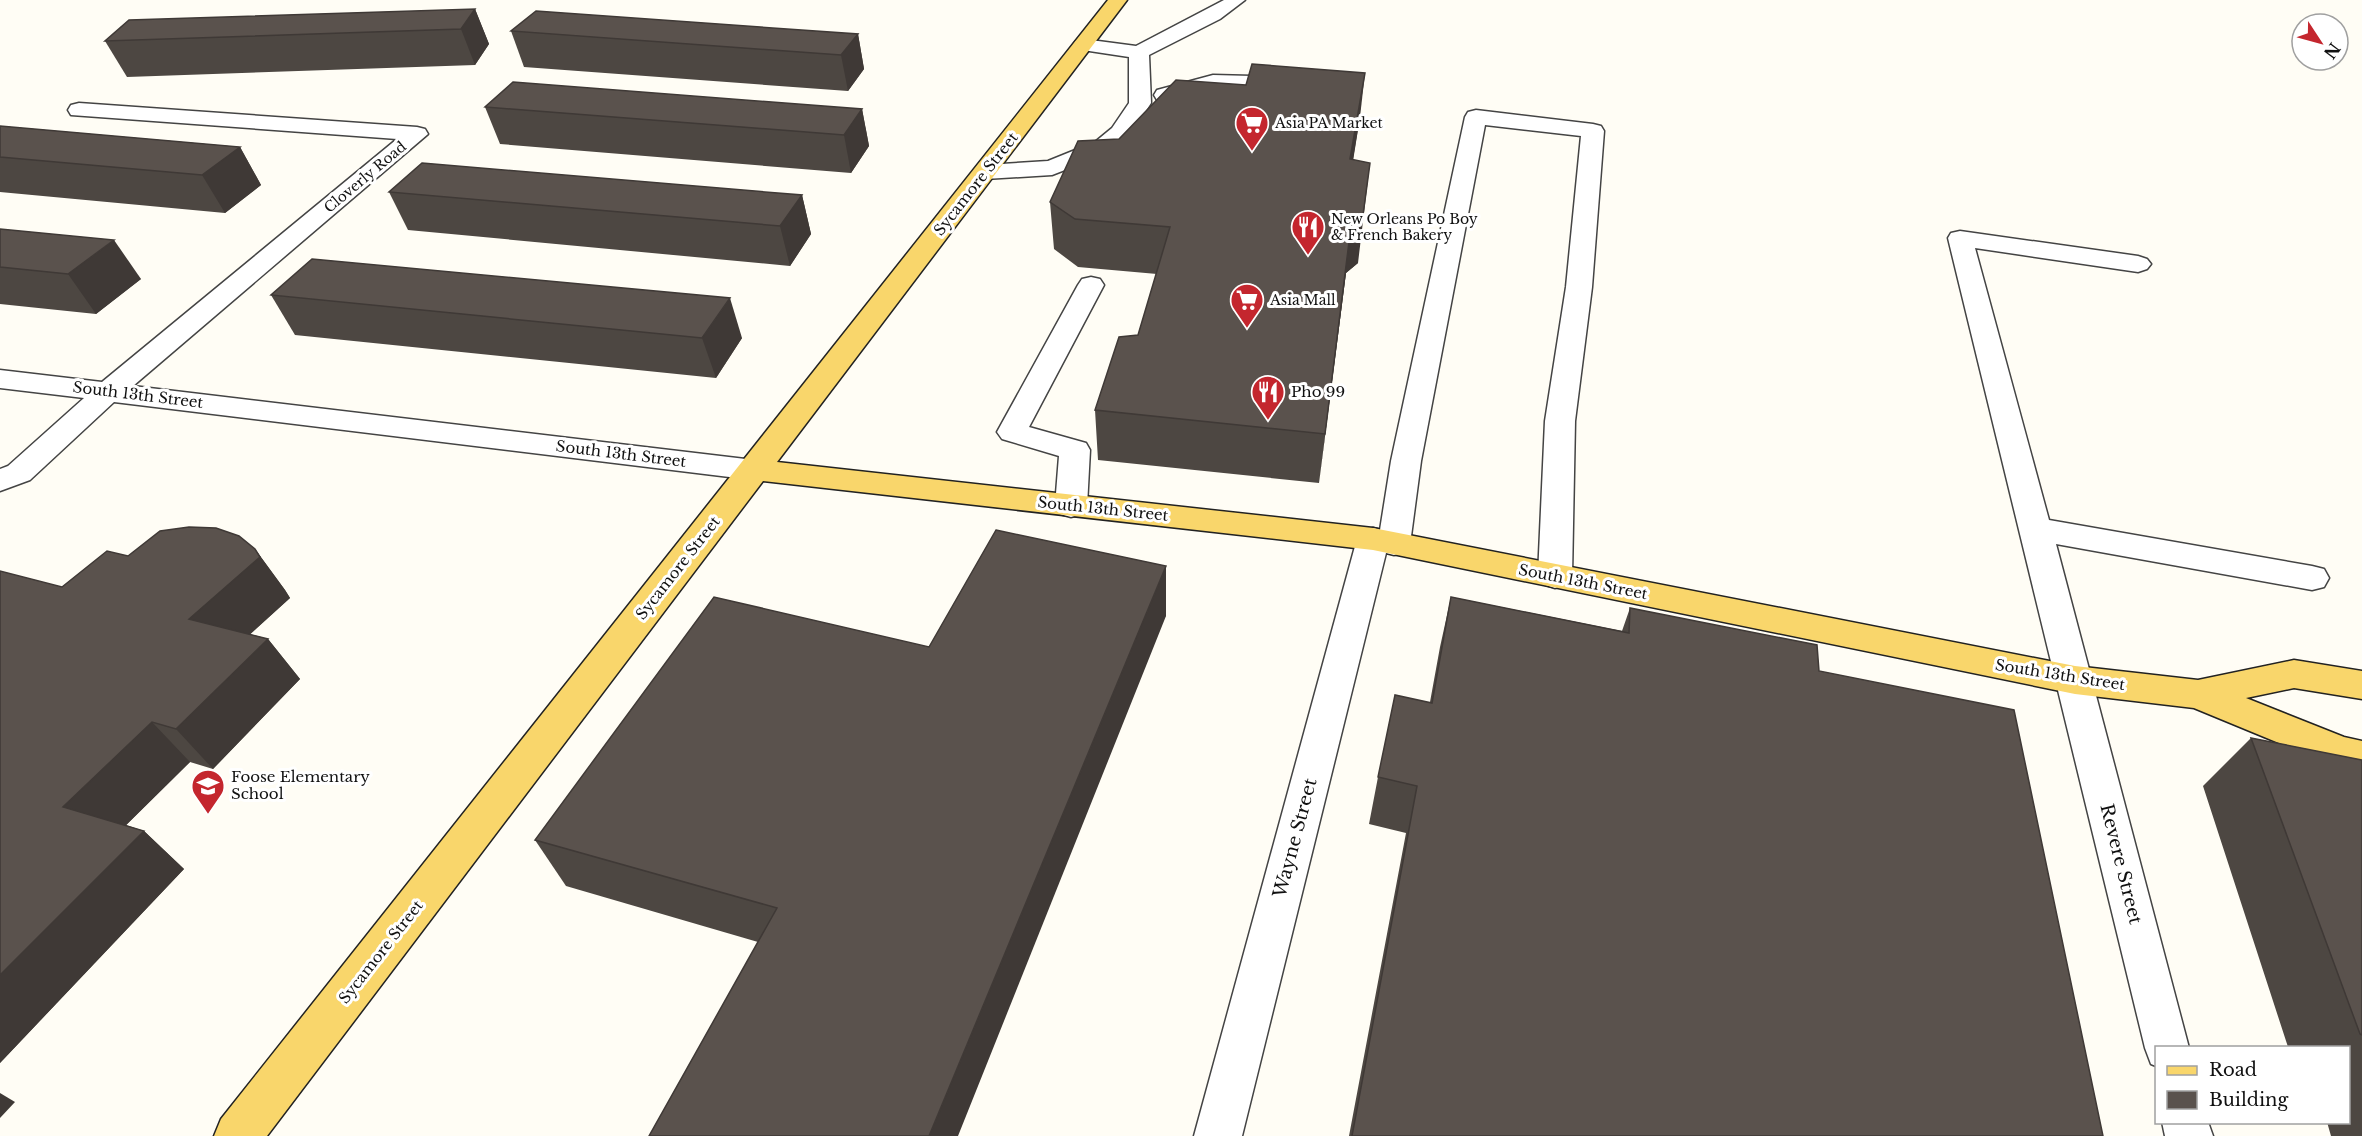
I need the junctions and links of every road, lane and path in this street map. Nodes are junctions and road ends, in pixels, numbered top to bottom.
1 (1118, 0) edge
2 (1236, 0) edge
3 (1083, 45) junction
4 (1139, 52) junction
5 (1315, 84) edge
6 (1140, 103) junction
7 (79, 110) dead end
8 (985, 172) junction
9 (2138, 264) dead end
10 (1091, 285) dead end
11 (0, 379) edge
12 (108, 392) junction
13 (754, 470) junction
14 (0, 481) edge
15 (1071, 506) junction
16 (2036, 528) junction
17 (1384, 542) junction
18 (1555, 576) junction
19 (2312, 578) dead end
20 (2075, 680) junction
21 (2362, 685) edge
22 (2198, 694) junction
23 (2362, 756) edge
24 (2167, 1046) edge
25 (238, 1136) edge
26 (1218, 1136) edge

1 - 3 main road, Sycamore Street
2 - 4 street
3 - 4 street
3 - 8 main road, Sycamore Street
4 - 6 street
5 - 6 street
6 - 8 street
7 - 12 street, Cloverly Road
8 - 13 main road, Sycamore Street
9 - 16 street, Revere Street
10 - 15 street
11 - 12 street, South 13th Street
12 - 13 street, South 13th Street
12 - 14 street
13 - 15 main road, South 13th Street
13 - 25 main road, Sycamore Street
15 - 17 main road, South 13th Street
16 - 19 street
16 - 20 street, Revere Street
17 - 18 main road, South 13th Street
17 - 18 street, Wayne Street
17 - 26 street, Wayne Street
18 - 20 main road, South 13th Street
20 - 22 main road, South 13th Street
20 - 24 street, Revere Street
21 - 22 main road, South 13th Street
22 - 23 main road, South 13th Street

